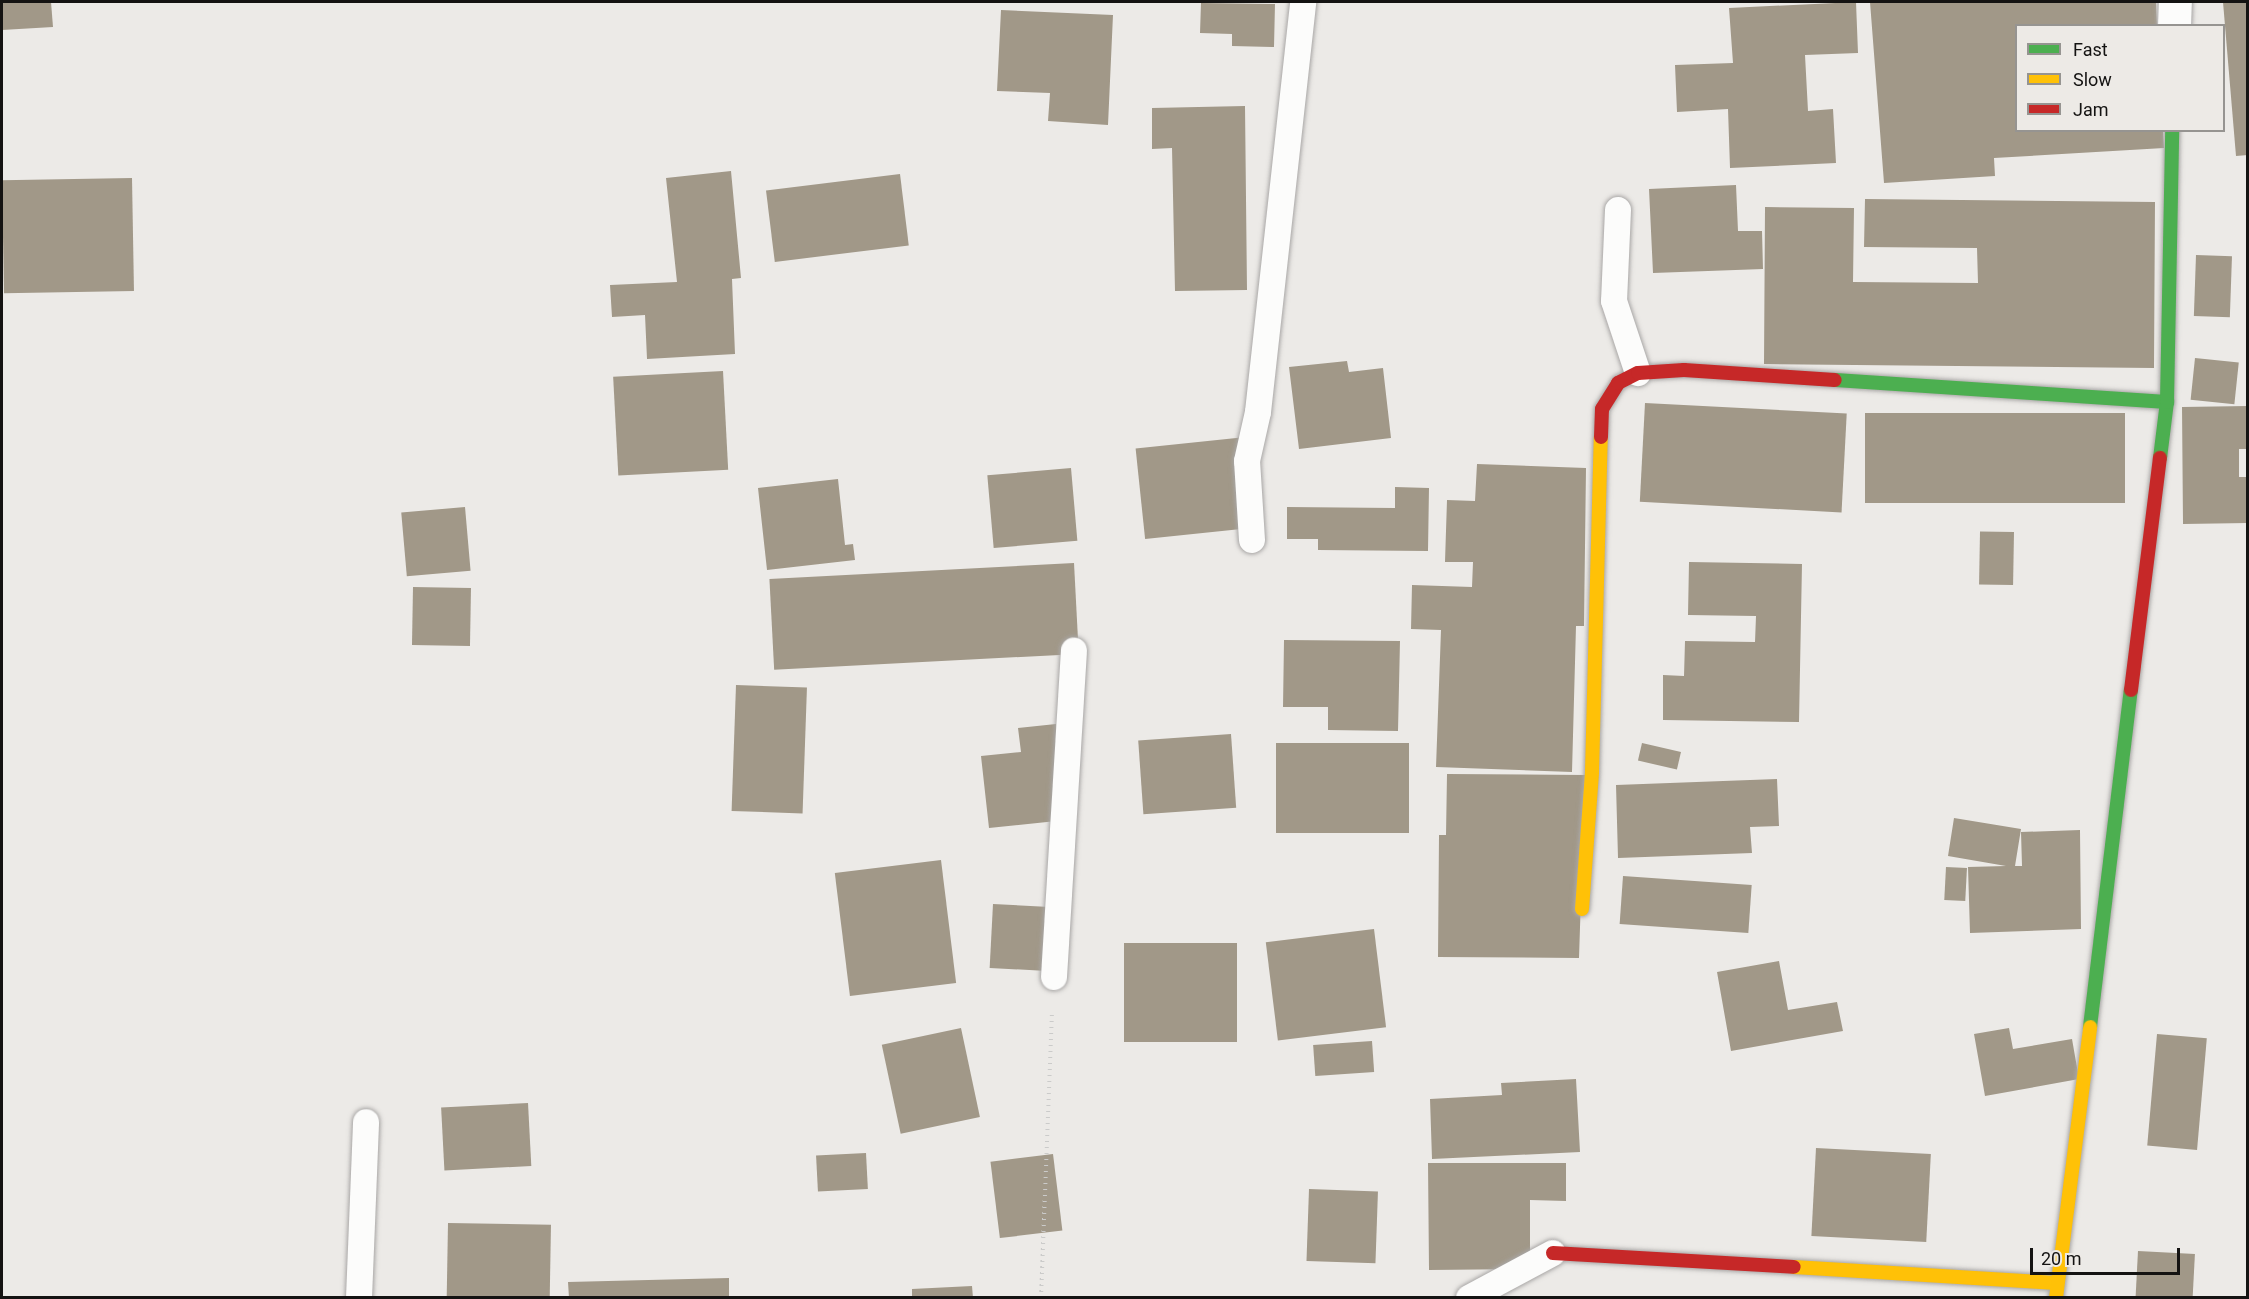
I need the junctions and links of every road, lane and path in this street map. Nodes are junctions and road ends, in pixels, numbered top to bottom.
1 (1303, 2) edge
2 (2175, 2) edge
3 (2174, 24) edge
4 (2172, 132) edge
5 (1618, 210) dead end
6 (1638, 373) junction
7 (2167, 402) junction
8 (1252, 540) dead end
9 (1074, 651) dead end
10 (1582, 909) dead end
11 (1054, 977) joint
12 (366, 1122) dead end
13 (1553, 1253) joint
14 (2057, 1283) junction
15 (358, 1298) edge
16 (1041, 1298) edge
17 (1469, 1298) edge
18 (2056, 1298) edge

1 - 8 lane
2 - 3 street
4 - 7 street
5 - 6 lane
6 - 7 street
6 - 10 street
7 - 14 street
9 - 11 lane
11 - 16 path
12 - 15 lane
13 - 14 street
13 - 17 lane
14 - 18 street

